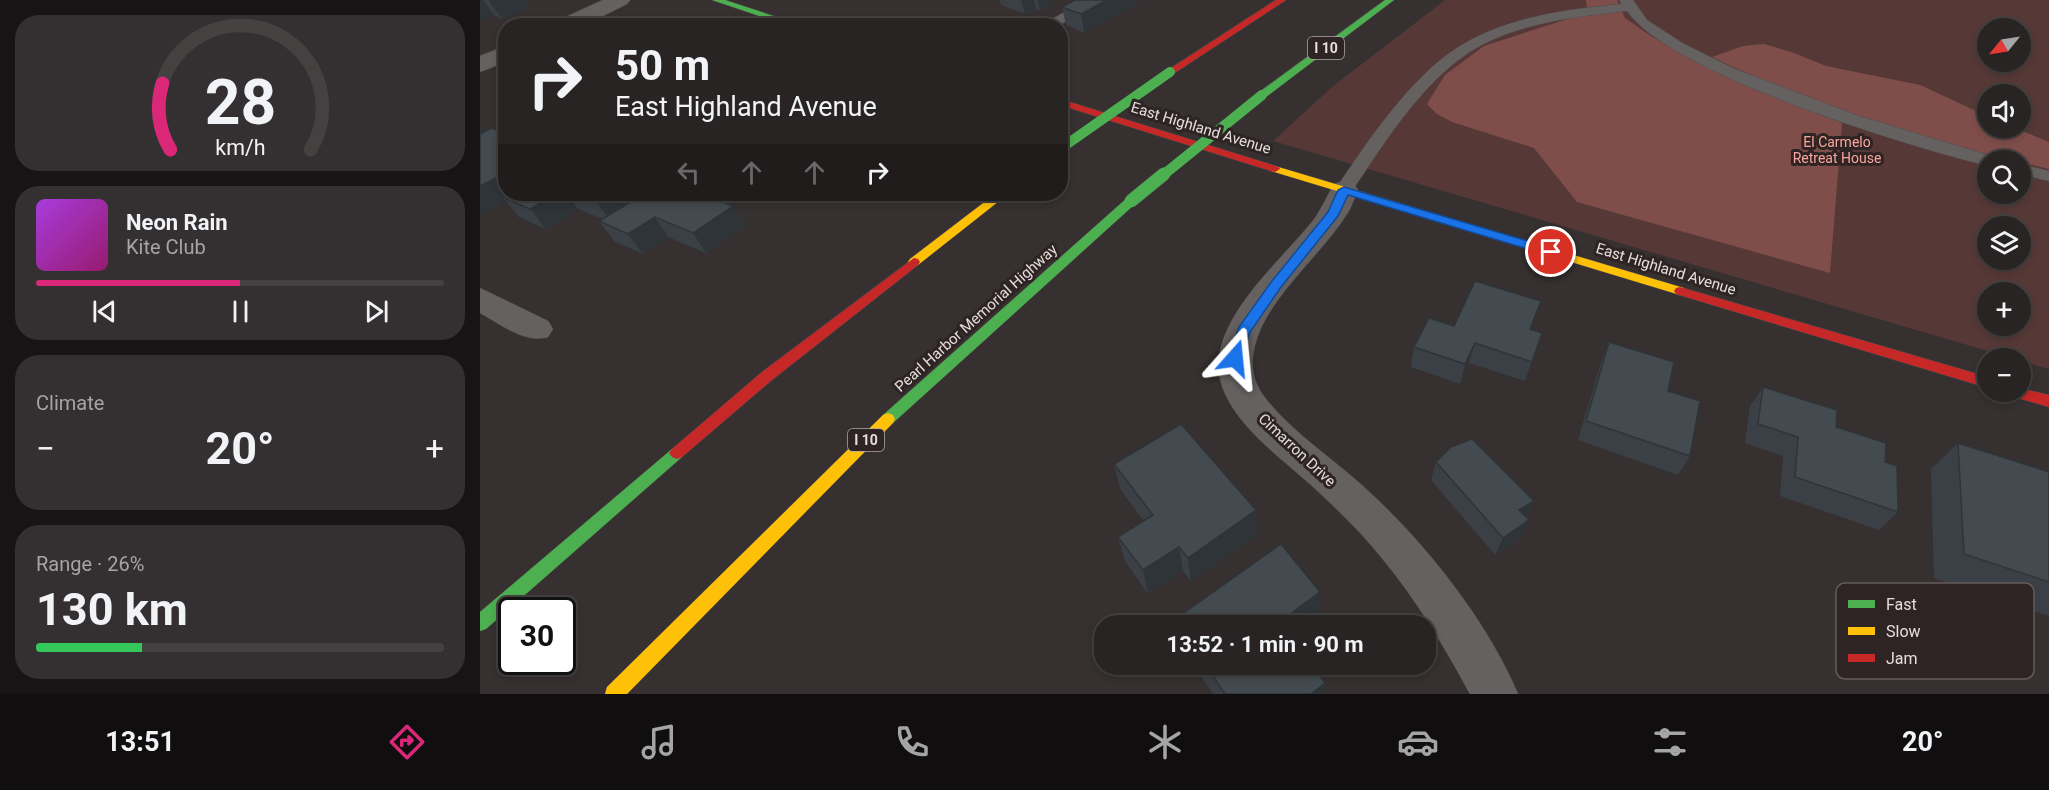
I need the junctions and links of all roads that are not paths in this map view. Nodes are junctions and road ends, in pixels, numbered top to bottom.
1 (620, 0) edge
2 (716, 0) edge
3 (1096, 0) edge
4 (1281, 0) edge
5 (1390, 0) edge
6 (1627, 4) edge
7 (582, 18) edge
8 (774, 18) edge
9 (1062, 18) edge
10 (498, 57) edge
11 (480, 65) edge
12 (1068, 104) edge
13 (1068, 143) edge
14 (1977, 158) edge
15 (2031, 172) edge
16 (2049, 176) edge
17 (1344, 190) junction
18 (993, 201) edge
19 (480, 299) edge
20 (537, 328) dead end
21 (1977, 380) edge
22 (2031, 396) edge
23 (2049, 401) edge
24 (480, 623) edge
25 (615, 694) edge
26 (1495, 694) edge

1 - 7 street
2 - 8 main road
3 - 9 lane
4 - 13 main road, bridge
5 - 25 main road, Pearl Harbor Memorial Highway / I 10, bridge
6 - 14 lane
6 - 17 lane
10 - 11 street
12 - 17 main road, East Highland Avenue
15 - 16 lane
17 - 21 main road, East Highland Avenue
17 - 26 street, Cimarron Drive
18 - 24 main road
19 - 20 street
22 - 23 main road

